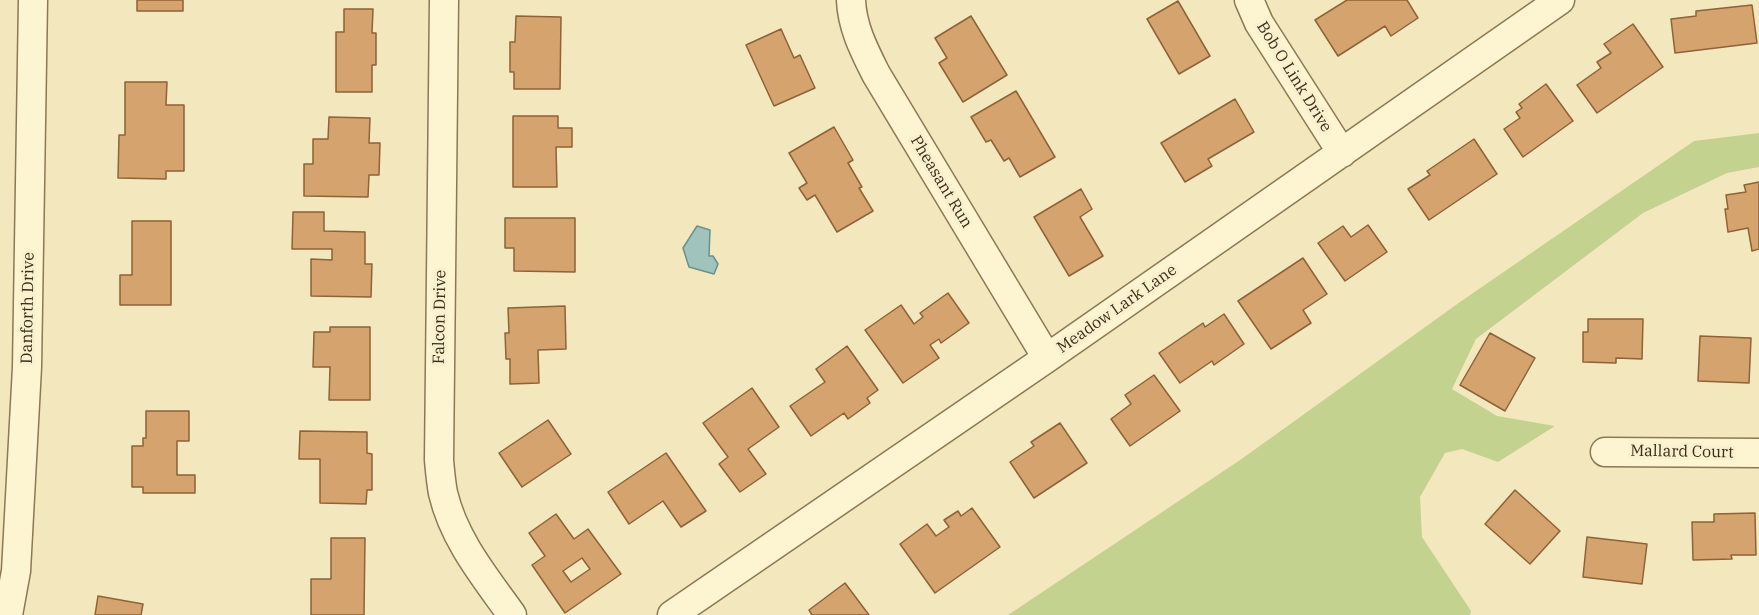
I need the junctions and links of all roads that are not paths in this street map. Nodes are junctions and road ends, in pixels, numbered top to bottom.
1 (33, 0) edge
2 (444, 0) edge
3 (851, 0) edge
4 (1249, 0) edge
5 (1560, 0) edge
6 (1342, 153) junction
7 (1047, 358) junction
8 (1605, 452) dead end
9 (1759, 453) edge
10 (8, 615) edge
11 (512, 615) edge
12 (672, 615) edge

1 - 10 street, Danforth Drive
2 - 11 street, Falcon Drive
3 - 7 street, Pheasant Run
4 - 6 street, Bob O Link Drive
5 - 6 street, Meadow Lark Lane
6 - 7 street, Meadow Lark Lane
7 - 12 street, Meadow Lark Lane
8 - 9 street, Mallard Court

